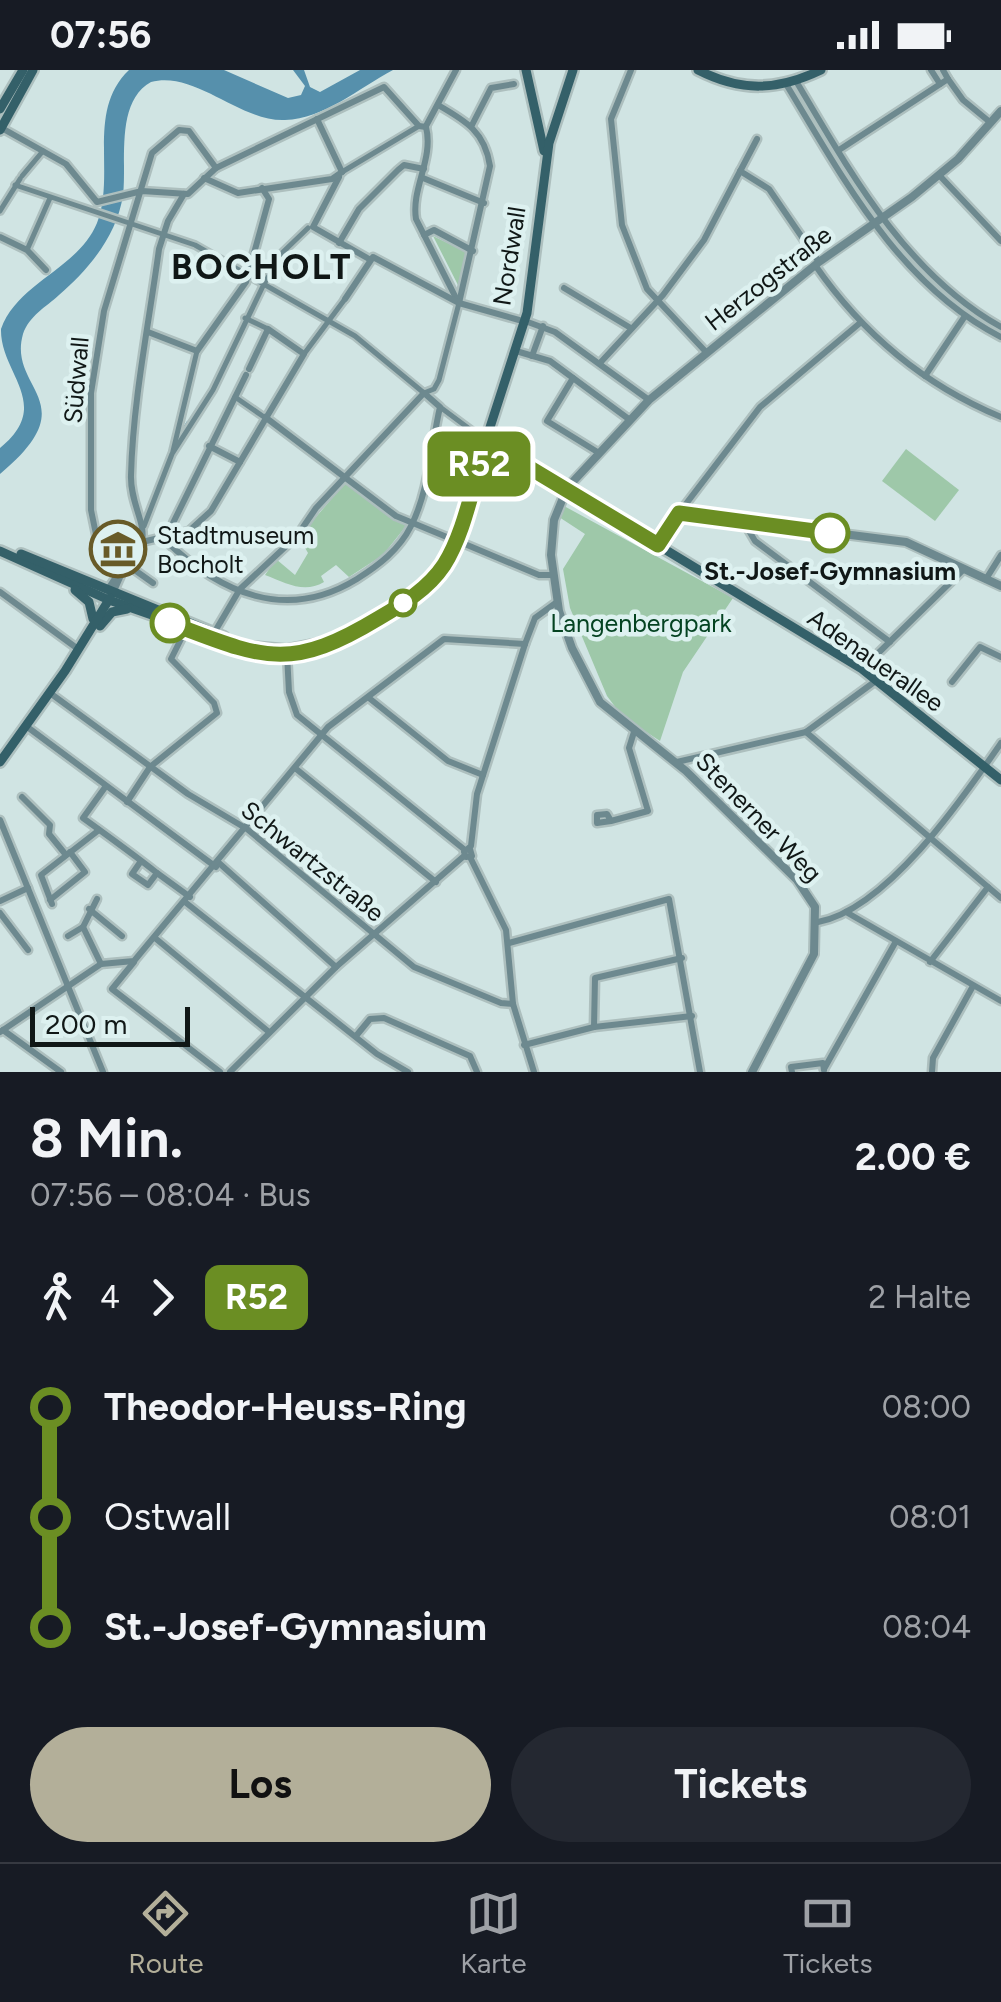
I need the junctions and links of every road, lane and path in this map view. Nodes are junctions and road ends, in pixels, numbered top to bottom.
1 (22, 70) edge
2 (33, 70) edge
3 (456, 70) edge
4 (576, 70) edge
5 (631, 70) edge
6 (698, 70) edge
7 (735, 70) edge
8 (820, 70) edge
9 (931, 70) edge
10 (943, 70) edge
11 (528, 74) edge
12 (948, 78) junction
13 (791, 82) junction
14 (514, 84) dead end
15 (726, 84) junction
16 (940, 84) junction
17 (438, 105) junction
18 (1, 106) edge
19 (1001, 111) edge
20 (316, 119) junction
21 (556, 120) junction
22 (540, 122) junction
23 (992, 123) junction
24 (472, 125) junction
25 (423, 126) junction
26 (826, 127) junction
27 (0, 128) edge
28 (817, 133) junction
29 (757, 139) dead end
30 (840, 150) junction
31 (43, 151) junction
32 (832, 155) junction
33 (216, 168) junction
34 (740, 170) junction
35 (342, 172) junction
36 (423, 174) junction
37 (939, 175) junction
38 (204, 178) junction
39 (19, 180) junction
40 (276, 186) junction
41 (262, 188) junction
42 (142, 191) junction
43 (184, 194) junction
44 (50, 198) junction
45 (484, 203) junction
46 (267, 207) junction
47 (0, 211) edge
48 (883, 217) junction
49 (874, 223) junction
50 (132, 225) junction
51 (308, 228) dead end
52 (162, 234) junction
53 (424, 235) junction
54 (999, 236) edge
55 (0, 237) edge
56 (339, 243) junction
57 (27, 250) junction
58 (474, 251) junction
59 (371, 258) junction
60 (817, 263) junction
61 (46, 270) dead end
62 (248, 275) junction
63 (264, 284) junction
64 (564, 288) dead end
65 (344, 299) joint
66 (656, 300) junction
67 (459, 303) junction
68 (965, 316) junction
69 (246, 318) junction
70 (330, 320) junction
71 (522, 320) junction
72 (860, 323) junction
73 (543, 326) junction
74 (1001, 327) edge
75 (628, 328) junction
76 (268, 330) junction
77 (148, 332) junction
78 (1001, 337) edge
79 (197, 351) junction
80 (516, 351) junction
81 (306, 352) junction
82 (706, 352) junction
83 (532, 356) junction
84 (600, 364) junction
85 (925, 376) junction
86 (573, 378) junction
87 (421, 395) junction
88 (235, 397) junction
89 (649, 400) junction
90 (440, 407) junction
91 (264, 417) junction
92 (1001, 417) edge
93 (630, 420) junction
94 (485, 440) junction
95 (209, 446) junction
96 (600, 453) junction
97 (172, 454) junction
98 (240, 462) junction
99 (344, 479) junction
100 (568, 488) junction
101 (679, 513) junction
102 (412, 523) junction
103 (746, 524) junction
104 (144, 526) junction
105 (176, 536) junction
106 (165, 540) junction
107 (455, 541) junction
108 (142, 542) junction
109 (658, 545) junction
110 (0, 548) edge
111 (1001, 555) edge
112 (125, 564) junction
113 (964, 568) junction
114 (553, 575) junction
115 (986, 579) junction
116 (61, 580) junction
117 (153, 583) dead end
118 (1001, 586) edge
119 (240, 589) junction
120 (0, 592) edge
121 (108, 595) junction
122 (558, 607) junction
123 (135, 610) junction
124 (93, 618) junction
125 (186, 629) junction
126 (214, 633) junction
127 (890, 642) junction
128 (524, 644) junction
129 (81, 646) junction
130 (286, 653) junction
131 (1001, 657) edge
132 (862, 669) junction
133 (876, 680) junction
134 (952, 682) dead end
135 (50, 693) junction
136 (369, 698) junction
137 (26, 726) junction
138 (634, 732) junction
139 (806, 732) junction
140 (321, 736) junction
141 (1001, 742) edge
142 (0, 762) edge
143 (677, 762) junction
144 (985, 766) junction
145 (150, 767) junction
146 (295, 768) junction
147 (483, 775) junction
148 (1001, 780) edge
149 (106, 786) junction
150 (22, 797) dead end
151 (128, 802) junction
152 (0, 820) edge
153 (611, 820) dead end
154 (247, 829) junction
155 (98, 830) junction
156 (928, 838) junction
157 (467, 853) junction
158 (68, 854) junction
159 (141, 861) junction
160 (218, 865) junction
161 (158, 873) junction
162 (436, 882) junction
163 (988, 887) junction
164 (28, 888) junction
165 (1001, 898) edge
166 (97, 899) dead end
167 (188, 899) junction
168 (0, 901) edge
169 (89, 909) junction
170 (846, 912) junction
171 (0, 913) edge
172 (818, 922) junction
173 (83, 927) junction
174 (373, 935) junction
175 (68, 936) dead end
176 (122, 936) dead end
177 (154, 938) junction
178 (895, 942) junction
179 (509, 943) junction
180 (28, 950) dead end
181 (682, 958) junction
182 (134, 961) junction
183 (930, 962) junction
184 (101, 964) junction
185 (336, 967) junction
186 (69, 986) junction
187 (973, 986) junction
188 (304, 996) junction
189 (1001, 1001) edge
190 (513, 1004) junction
191 (692, 1016) junction
192 (594, 1028) junction
193 (2, 1031) edge
194 (268, 1032) junction
195 (356, 1036) junction
196 (524, 1044) junction
197 (404, 1071) edge
198 (824, 1071) edge
199 (61, 1072) edge
200 (103, 1072) edge
201 (220, 1072) edge
202 (230, 1072) edge
203 (478, 1072) edge
204 (533, 1072) edge
205 (700, 1072) edge
206 (752, 1072) edge
207 (792, 1072) edge
208 (932, 1072) edge

1 - 18 main road
2 - 27 main road
3 - 17 street
4 - 21 main road, Nordwall
5 - 66 street
6 - 15 main road
7 - 15 street
8 - 13 main road
9 - 16 street
10 - 12 street
11 - 22 main road, Nordwall
12 - 16 street
12 - 23 street
13 - 15 main road
13 - 26 street
13 - 28 street
14 - 24 street
16 - 30 street
17 - 24 street
17 - 25 street
19 - 23 street, Herzogstraße
20 - 25 street
20 - 33 street
20 - 35 street
21 - 22 main road
21 - 71 main road, Nordwall
22 - 71 main road, Nordwall
23 - 37 street, Herzogstraße
24 - 45 street
25 - 35 street
25 - 36 street
26 - 28 street
26 - 30 street
27 - 31 street
28 - 32 street
29 - 34 street
30 - 32 street
30 - 48 street
31 - 39 street
31 - 42 street
32 - 49 street
33 - 38 street
33 - 42 street, Südwall
34 - 60 street
34 - 66 street
35 - 40 street
35 - 56 street
36 - 45 street
36 - 53 street
36 - 56 street
37 - 48 street, Herzogstraße
37 - 54 street
38 - 41 street
38 - 43 street
39 - 44 street
39 - 47 street
40 - 41 street
40 - 46 street
41 - 46 street
42 - 43 street
42 - 50 street, Südwall
43 - 52 street
44 - 50 street
44 - 57 street
45 - 58 street
46 - 62 street
48 - 49 street, Herzogstraße
48 - 74 street
49 - 60 street, Herzogstraße
49 - 68 street
50 - 52 street
50 - 112 street, Südwall
51 - 63 street
52 - 62 street
52 - 77 street
53 - 58 street
53 - 67 street
55 - 57 street
56 - 59 street
57 - 61 street
58 - 67 street
59 - 65 street
59 - 67 street
60 - 72 street
60 - 82 street, Herzogstraße
62 - 63 street
62 - 79 street
63 - 69 street
63 - 70 street
64 - 75 street
65 - 70 street
66 - 75 street
66 - 82 street
67 - 71 street
67 - 87 street
68 - 78 street
68 - 85 street
69 - 76 street
69 - 97 street
70 - 81 street
70 - 87 street
71 - 73 street
71 - 80 main road, Nordwall
71 - 94 main road, Nordwall
72 - 85 street
72 - 101 street
73 - 83 street
73 - 84 street
75 - 84 street
76 - 81 street
76 - 88 street
77 - 79 street
77 - 104 street
79 - 97 street
80 - 83 street
80 - 94 main road, Nordwall
81 - 91 street
82 - 89 street, Herzogstraße
83 - 86 street
84 - 89 street
85 - 92 street
86 - 93 street
86 - 96 street
87 - 90 street
87 - 99 street
88 - 91 street
88 - 95 street
89 - 93 street, Herzogstraße
90 - 94 street
90 - 102 street
91 - 98 street
91 - 99 street
93 - 96 street, Herzogstraße
94 - 100 main road, Adenauerallee
94 - 107 main road
95 - 98 street
95 - 105 street
96 - 100 street, Herzogstraße
97 - 104 street
98 - 105 street
99 - 102 street
99 - 119 street
100 - 109 main road, Adenauerallee
100 - 114 street, Stenerner Weg
101 - 103 street
101 - 109 street
102 - 107 street
102 - 119 street
103 - 113 street
103 - 127 street
104 - 108 street
105 - 106 street
106 - 108 street
106 - 119 street
107 - 114 street
107 - 130 main road
108 - 112 street
109 - 132 main road, Adenauerallee
110 - 116 main road
110 - 121 main road
111 - 115 street
112 - 117 street, Südwall
112 - 121 street
113 - 115 street
113 - 127 street
114 - 122 street, Stenerner Weg
115 - 118 street
116 - 121 main road
116 - 124 main road
119 - 126 street
120 - 129 street
121 - 123 main road
121 - 124 main road
121 - 126 main road
121 - 129 main road
122 - 128 street
122 - 138 street, Stenerner Weg
123 - 125 main road
123 - 129 main road
124 - 129 main road
125 - 130 main road
125 - 145 street
126 - 130 main road
127 - 132 street
128 - 136 street
128 - 147 street
129 - 135 main road
130 - 140 street
131 - 134 street
132 - 133 main road, Adenauerallee
133 - 139 street
133 - 144 main road, Adenauerallee
135 - 137 main road
135 - 145 street, Schwartzstraße
136 - 140 street
136 - 147 street
137 - 142 main road
137 - 149 street
138 - 143 street, Stenerner Weg
138 - 153 street
139 - 143 street
139 - 156 street
140 - 146 street
140 - 157 street
141 - 144 street, Stenerner Weg
143 - 172 street, Stenerner Weg
144 - 148 main road, Adenauerallee
144 - 156 street, Stenerner Weg
145 - 151 street
145 - 154 street, Schwartzstraße
146 - 154 street
146 - 162 street
147 - 157 street
149 - 151 street
149 - 155 street
150 - 158 street
151 - 160 street
152 - 164 street
154 - 160 street
154 - 174 street, Schwartzstraße
155 - 158 street
155 - 159 street
156 - 163 street
156 - 170 street, Stenerner Weg
157 - 162 street
157 - 179 street
158 - 158 street
159 - 161 street
159 - 161 street
160 - 167 street
160 - 185 street
161 - 167 street
162 - 174 street
163 - 165 street
163 - 183 street
164 - 168 street
164 - 186 street
166 - 169 street
167 - 177 street
167 - 188 street
169 - 173 street
169 - 176 street
170 - 172 street, Stenerner Weg
170 - 178 street
171 - 180 street
172 - 206 street
173 - 175 street
173 - 184 street
174 - 185 street
174 - 190 street, Schwartzstraße
177 - 182 street
177 - 194 street
178 - 183 street
178 - 198 street
179 - 181 street
179 - 190 street
181 - 191 street
181 - 192 street
182 - 184 street
182 - 201 street
183 - 187 street
184 - 186 street
185 - 188 street
186 - 193 street
186 - 200 street
187 - 189 street
187 - 208 street
188 - 194 street
188 - 195 street
190 - 196 street
191 - 192 street
191 - 205 street
192 - 196 street
193 - 199 street
194 - 202 street
195 - 197 street
195 - 203 street
196 - 204 street
198 - 207 street

